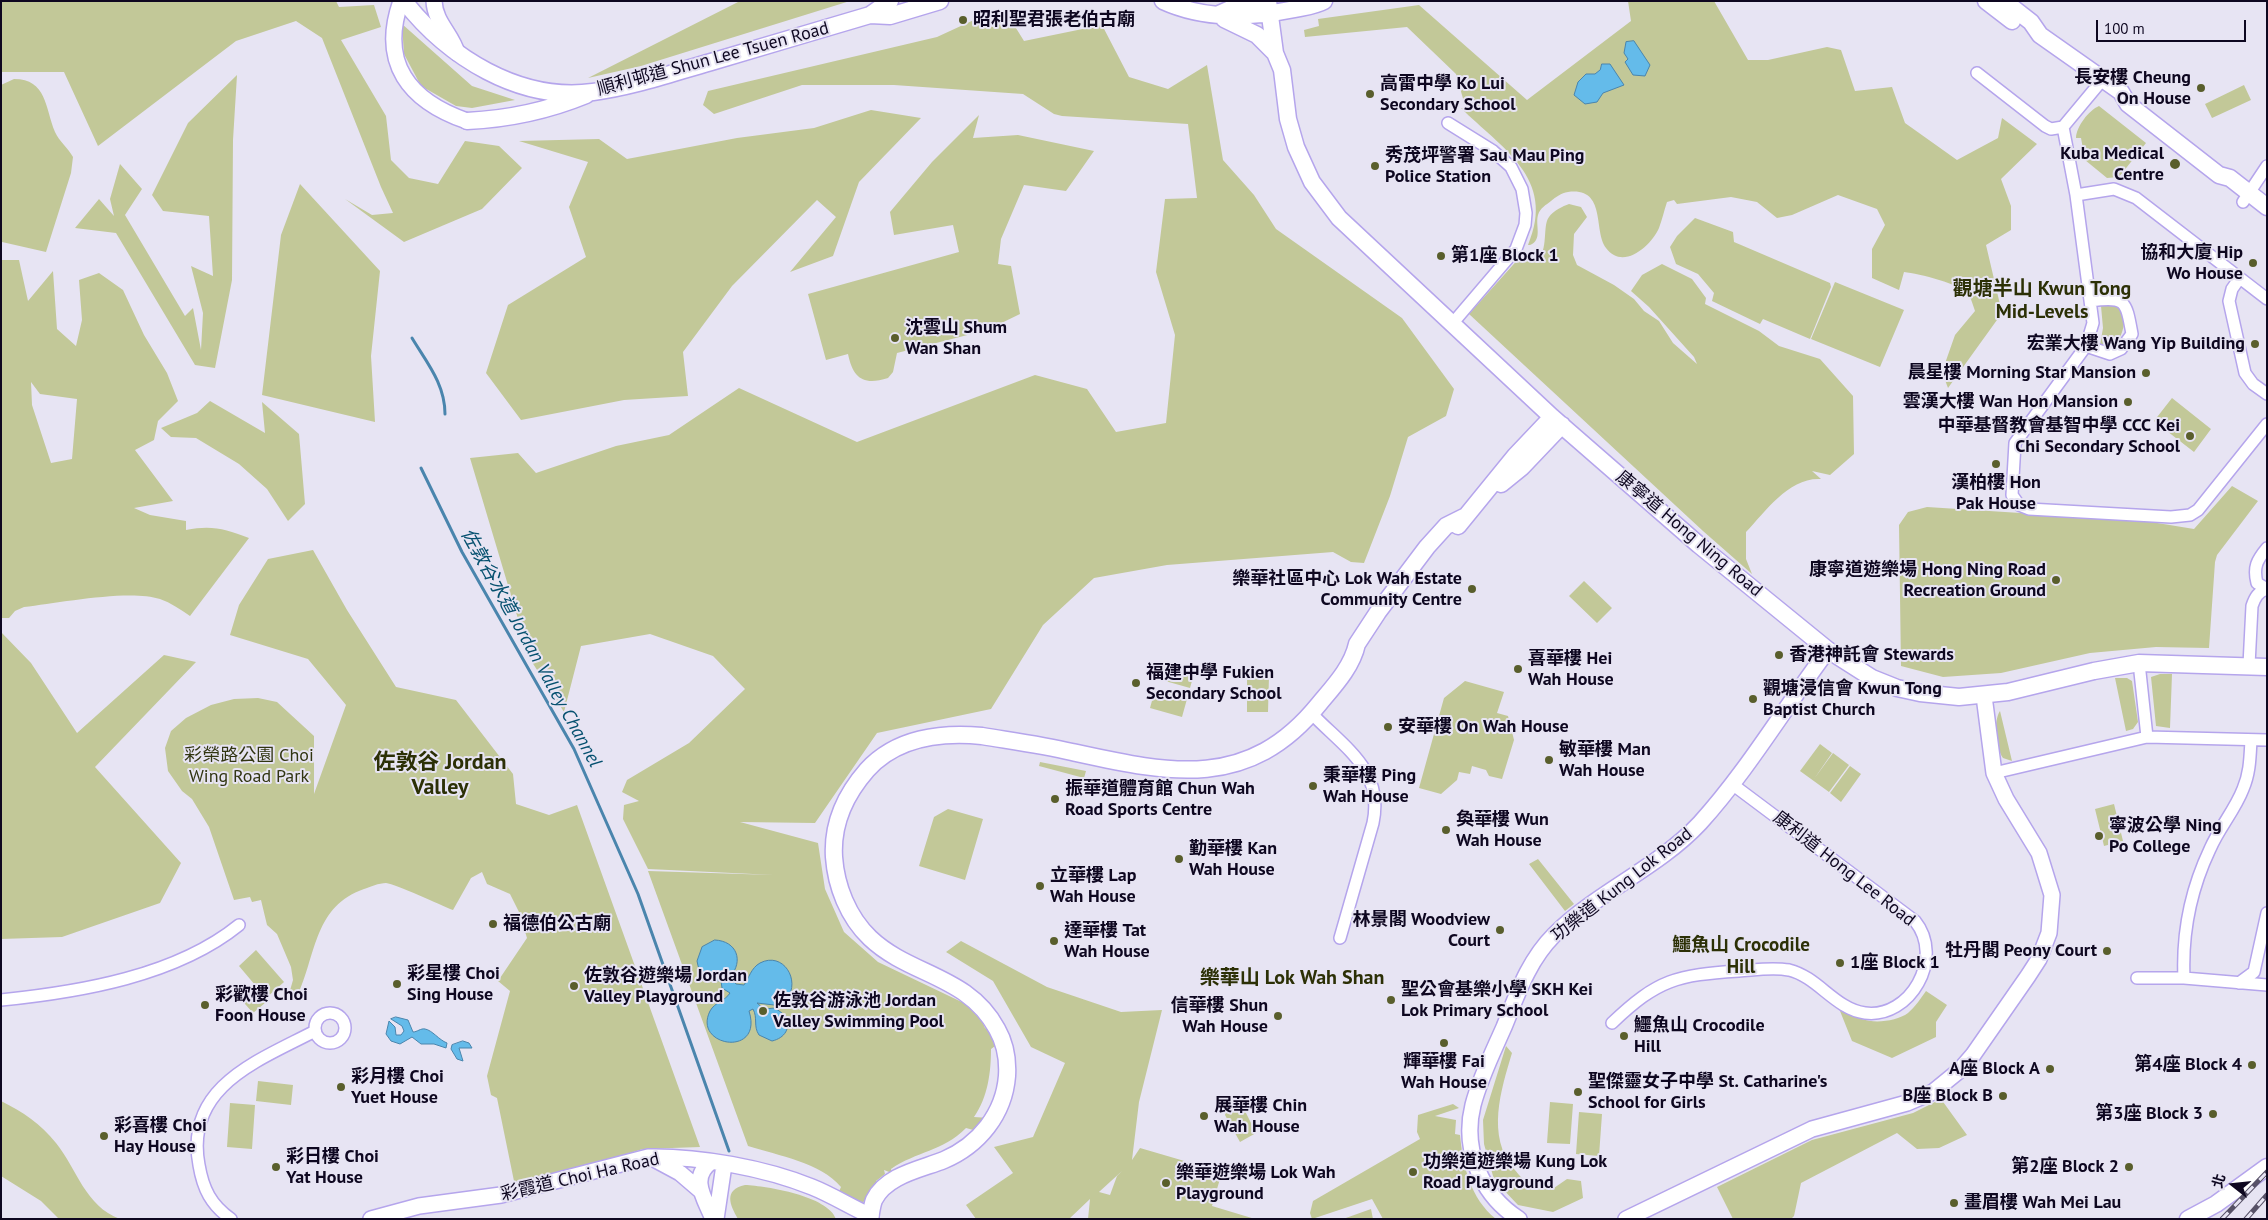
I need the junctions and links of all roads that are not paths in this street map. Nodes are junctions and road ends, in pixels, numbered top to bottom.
1 (402, 1) edge
2 (434, 1) edge
3 (890, 1) edge
4 (940, 1) edge
5 (1163, 1) edge
6 (1324, 1) edge
7 (1986, 1) edge
8 (1273, 6) edge
9 (2012, 7) edge
10 (870, 15) junction
11 (1217, 15) junction
12 (457, 53) junction
13 (1275, 53) junction
14 (1282, 70) junction
15 (1977, 73) dead end
16 (2100, 83) junction
17 (592, 92) junction
18 (467, 120) joint
19 (1448, 122) dead end
20 (2063, 127) junction
21 (2267, 166) edge
22 (2076, 195) junction
23 (2246, 197) junction
24 (2267, 207) edge
25 (2267, 219) edge
26 (2239, 280) junction
27 (2267, 299) edge
28 (2091, 301) junction
29 (1452, 324) junction
30 (2086, 346) junction
31 (2267, 394) edge
32 (1557, 421) junction
33 (2267, 424) edge
34 (2267, 548) edge
35 (2267, 589) edge
36 (1828, 650) junction
37 (2139, 663) junction
38 (2249, 665) junction
39 (2267, 666) edge
40 (1984, 696) junction
41 (1312, 714) junction
42 (2147, 737) junction
43 (2250, 740) junction
44 (2267, 740) edge
45 (1994, 773) junction
46 (1732, 784) junction
47 (2267, 913) edge
48 (239, 925) dead end
49 (1340, 938) dead end
50 (2256, 967) junction
51 (2137, 978) dead end
52 (2184, 978) junction
53 (2239, 983) junction
54 (2267, 984) edge
55 (1, 1000) edge
56 (1612, 1023) dead end
57 (315, 1031) dead end
58 (648, 1158) junction
59 (718, 1164) junction
60 (2267, 1167) edge
61 (701, 1191) junction
62 (2216, 1204) junction
63 (870, 1218) edge
64 (231, 1219) edge
65 (371, 1219) edge
66 (715, 1219) edge
67 (1519, 1219) edge
68 (1626, 1219) edge
69 (2188, 1219) edge
70 (2202, 1219) edge

1 - 12 main road, 順利邨道 Shun Lee Tsuen Road
1 - 18 street
2 - 12 street
3 - 10 main road, 順利邨道 Shun Lee Tsuen Road
4 - 10 main road, 順利邨道 Shun Lee Tsuen Road
5 - 11 main road
6 - 8 main road
7 - 9 main road
8 - 11 main road
8 - 13 main road, 康寧道 Hong Ning Road
8 - 14 main road, 康寧道 Hong Ning Road
9 - 16 main road
10 - 17 main road, 順利邨道 Shun Lee Tsuen Road
11 - 13 main road
12 - 17 main road, 順利邨道 Shun Lee Tsuen Road
13 - 14 main road, 康寧道 Hong Ning Road
14 - 29 main road, 康寧道 Hong Ning Road
15 - 20 street
16 - 20 street
16 - 23 main road
17 - 18 main road
19 - 29 street
20 - 22 street
21 - 23 street
22 - 26 street
22 - 28 street
23 - 24 main road
23 - 25 main road
26 - 27 street
26 - 31 street
28 - 30 street
28 - 30 street
29 - 32 main road, 康寧道 Hong Ning Road
30 - 33 street
32 - 36 main road, 康寧道 Hong Ning Road
32 - 41 main road
34 - 35 street
35 - 38 street
36 - 40 main road, 康寧道 Hong Ning Road
36 - 46 street, 功樂道 Kung Lok Road
37 - 38 main road, 康寧道 Hong Ning Road
37 - 40 main road, 康寧道 Hong Ning Road
37 - 42 street
38 - 39 main road, 康寧道 Hong Ning Road
40 - 45 street
41 - 49 street
41 - 63 main road
42 - 43 street
42 - 45 street
43 - 44 street
43 - 52 street
45 - 68 street
46 - 56 street, 康利道 Hong Lee Road
46 - 67 street, 功樂道 Kung Lok Road
47 - 50 street
48 - 55 street
50 - 53 street
50 - 54 street
51 - 52 street
52 - 53 street
53 - 54 street
57 - 64 street
58 - 59 street, 彩霞道 Choi Ha Road
58 - 61 street
58 - 65 street, 彩霞道 Choi Ha Road
59 - 61 street
59 - 63 street, 彩霞道 Choi Ha Road
59 - 66 street
60 - 62 main road
61 - 66 street
62 - 69 main road
62 - 70 main road

